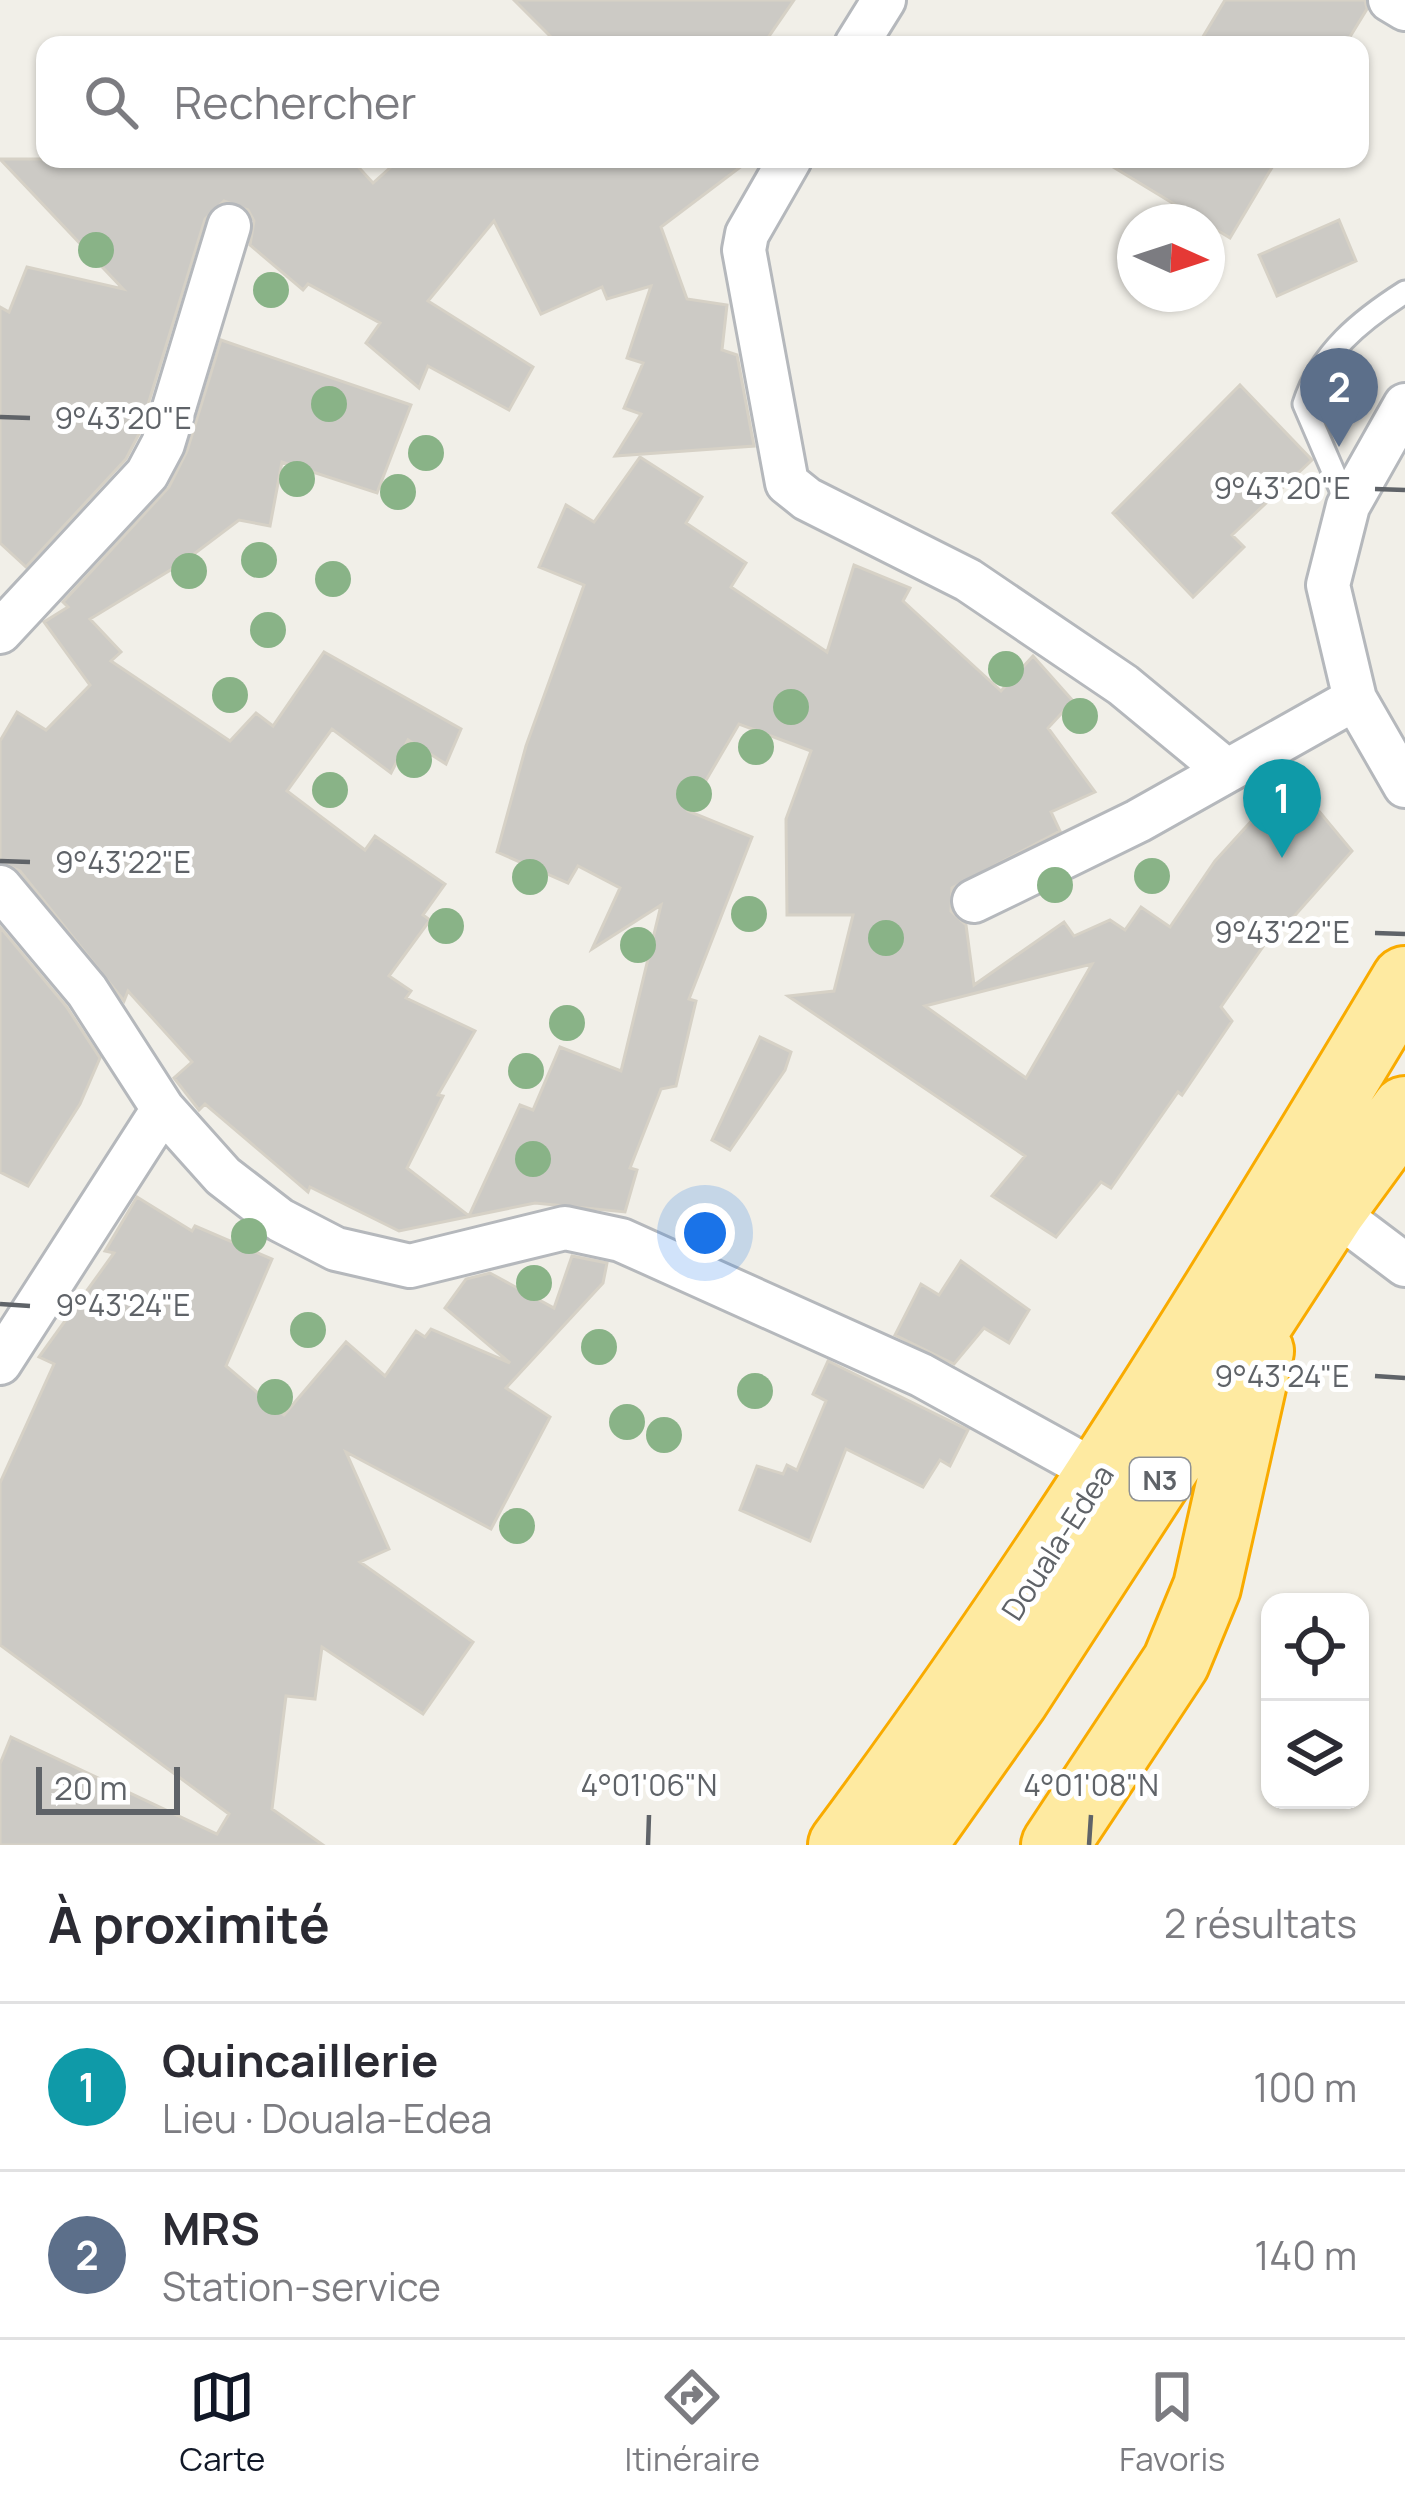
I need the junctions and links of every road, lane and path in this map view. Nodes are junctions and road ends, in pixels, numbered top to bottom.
1 (884, 0) edge
2 (1390, 0) edge
3 (1405, 9) edge
4 (862, 36) edge
5 (785, 168) edge
6 (230, 226) dead end
7 (1405, 292) edge
8 (1405, 404) edge
9 (1348, 506) junction
10 (0, 632) edge
11 (1355, 698) junction
12 (1227, 771) junction
13 (1405, 786) edge
14 (0, 887) edge
15 (974, 902) dead end
16 (1405, 980) edge
17 (163, 1109) junction
18 (1405, 1110) edge
19 (1332, 1210) junction
20 (1405, 1264) edge
21 (1268, 1316) junction
22 (0, 1363) edge
23 (1102, 1475) junction
24 (842, 1845) edge
25 (912, 1845) edge
26 (1055, 1845) edge

1 - 4 street
2 - 3 street
5 - 12 street
6 - 10 street
7 - 9 lane
8 - 9 street
9 - 11 street
11 - 12 street
11 - 13 street
12 - 15 street
14 - 17 street
16 - 23 highway, Douala-Edea / N3
17 - 22 street
17 - 23 street
18 - 19 highway, Douala-Edea / N3
19 - 20 street
19 - 21 highway, Douala-Edea / N3
21 - 25 highway, Douala-Edea / N3
21 - 26 highway
23 - 24 highway, Douala-Edea / N3

